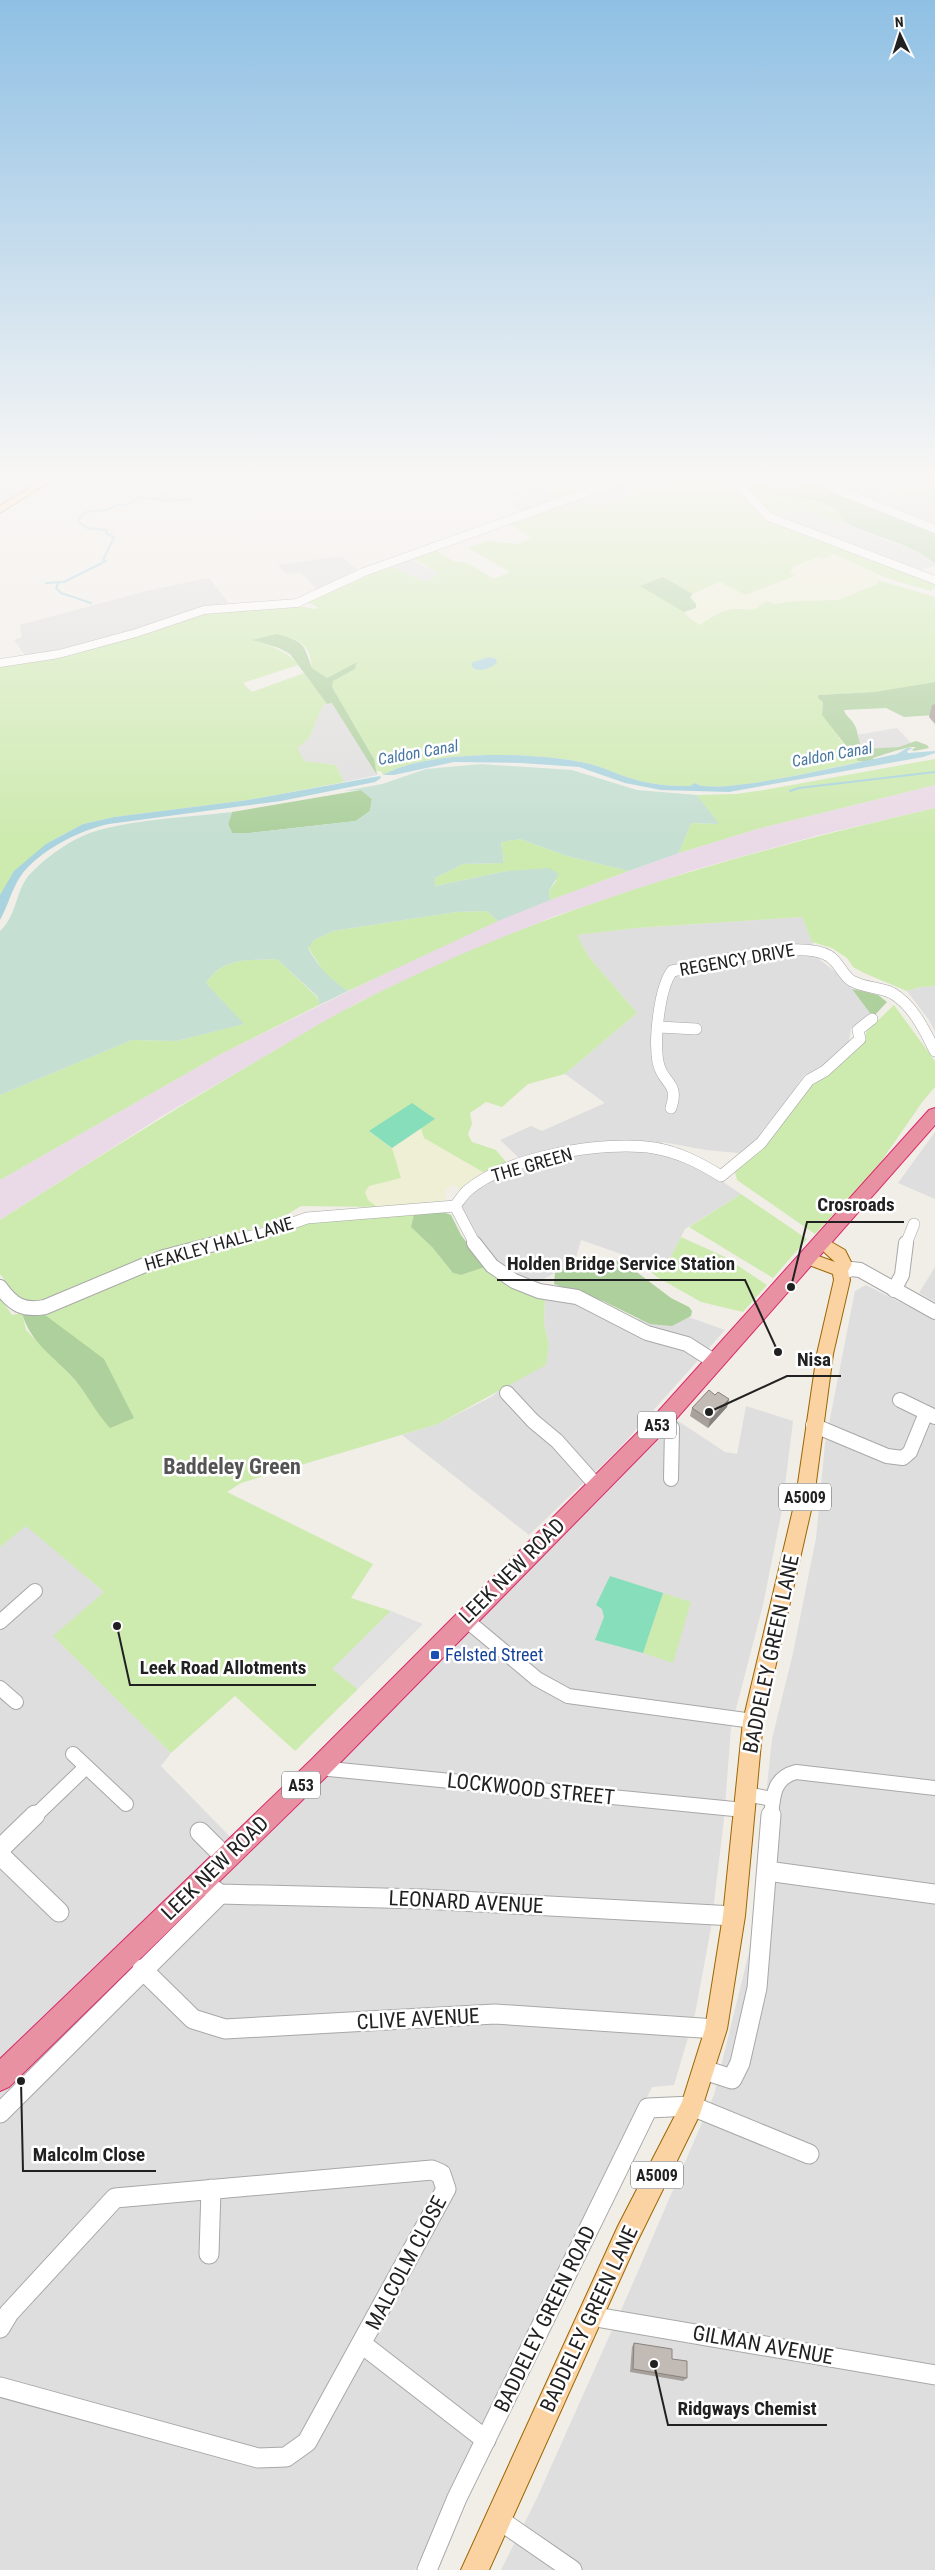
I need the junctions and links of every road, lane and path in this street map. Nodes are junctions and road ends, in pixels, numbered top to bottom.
1 (308, 598) edge
2 (0, 663) edge
3 (872, 1019) dead end
4 (659, 1026) junction
5 (696, 1029) dead end
6 (935, 1051) edge
7 (671, 1108) dead end
8 (932, 1123) edge
9 (455, 1206) junction
10 (914, 1224) dead end
11 (820, 1242) junction
12 (807, 1258) junction
13 (841, 1272) junction
14 (0, 1288) edge
15 (894, 1290) junction
16 (935, 1312) edge
17 (715, 1362) junction
18 (515, 1396) dead end
19 (900, 1400) dead end
20 (930, 1415) edge
21 (662, 1420) junction
22 (813, 1424) junction
23 (671, 1479) dead end
24 (597, 1486) junction
25 (35, 1592) dead end
26 (465, 1619) junction
27 (0, 1622) edge
28 (1, 1691) edge
29 (16, 1702) dead end
30 (753, 1721) junction
31 (73, 1754) dead end
32 (86, 1767) junction
33 (319, 1768) junction
34 (935, 1788) edge
35 (773, 1799) junction
36 (745, 1802) junction
37 (126, 1804) dead end
38 (200, 1832) dead end
39 (0, 1849) edge
40 (0, 1855) edge
41 (226, 1858) junction
42 (767, 1871) junction
43 (210, 1887) junction
44 (935, 1894) edge
45 (59, 1912) dead end
46 (734, 1916) junction
47 (142, 1969) junction
48 (716, 2029) junction
49 (704, 2070) junction
50 (0, 2078) edge
51 (692, 2106) junction
52 (0, 2113) edge
53 (809, 2154) dead end
54 (211, 2189) junction
55 (210, 2254) dead end
56 (590, 2316) junction
57 (0, 2328) edge
58 (362, 2344) junction
59 (935, 2375) edge
60 (0, 2388) edge
61 (486, 2440) junction
62 (498, 2519) junction
63 (427, 2570) edge
64 (475, 2570) edge
65 (572, 2570) edge

1 - 2 street
3 - 9 street, THE GREEN
4 - 5 street
4 - 6 street, REGENCY DRIVE
4 - 7 street, REGENCY DRIVE
8 - 11 highway, A53
9 - 14 street, HEAKLEY HALL LANE
9 - 17 street
10 - 15 street
11 - 12 highway, LEEK NEW ROAD / A53
11 - 13 main road
12 - 13 main road
12 - 17 highway, LEEK NEW ROAD / A53
13 - 15 street
13 - 22 main road, BADDELEY GREEN LANE / A5009
15 - 16 street
17 - 21 highway, LEEK NEW ROAD / A53
18 - 24 street
19 - 20 street
20 - 22 street
21 - 23 street
21 - 24 highway, LEEK NEW ROAD / A53
22 - 30 main road, BADDELEY GREEN LANE / A5009
24 - 26 highway, LEEK NEW ROAD / A53
25 - 27 street
26 - 30 street
26 - 33 highway, LEEK NEW ROAD / A53
28 - 29 street
30 - 36 main road, BADDELEY GREEN LANE / A5009
31 - 32 street
32 - 37 street
32 - 39 street
33 - 36 street, LOCKWOOD STREET
33 - 41 highway, LEEK NEW ROAD / A53
34 - 35 street
35 - 36 street, LOCKWOOD STREET
35 - 42 street
36 - 46 main road, BADDELEY GREEN LANE / A5009
38 - 41 street
40 - 45 street
41 - 43 highway, LEEK NEW ROAD / A53
42 - 44 street
42 - 49 street
43 - 46 street, LEONARD AVENUE
43 - 47 street, LEEK NEW ROAD
43 - 50 highway, LEEK NEW ROAD / A53
46 - 48 main road, BADDELEY GREEN LANE / A5009
47 - 48 street, CLIVE AVENUE
47 - 52 street, LEEK NEW ROAD
48 - 49 main road, BADDELEY GREEN LANE / A5009
49 - 51 main road, BADDELEY GREEN LANE / A5009
51 - 53 street
51 - 56 main road, BADDELEY GREEN LANE / A5009
51 - 61 street, BADDELEY GREEN ROAD
54 - 55 street
54 - 57 street, MALCOLM CLOSE
54 - 58 street, MALCOLM CLOSE
56 - 59 street, GILMAN AVENUE
56 - 62 main road, BADDELEY GREEN LANE / A5009
58 - 60 street, MALCOLM CLOSE
58 - 61 street, MALCOLM CLOSE
61 - 63 street, BADDELEY GREEN ROAD
62 - 64 main road, BADDELEY GREEN LANE / A5009
62 - 65 street

